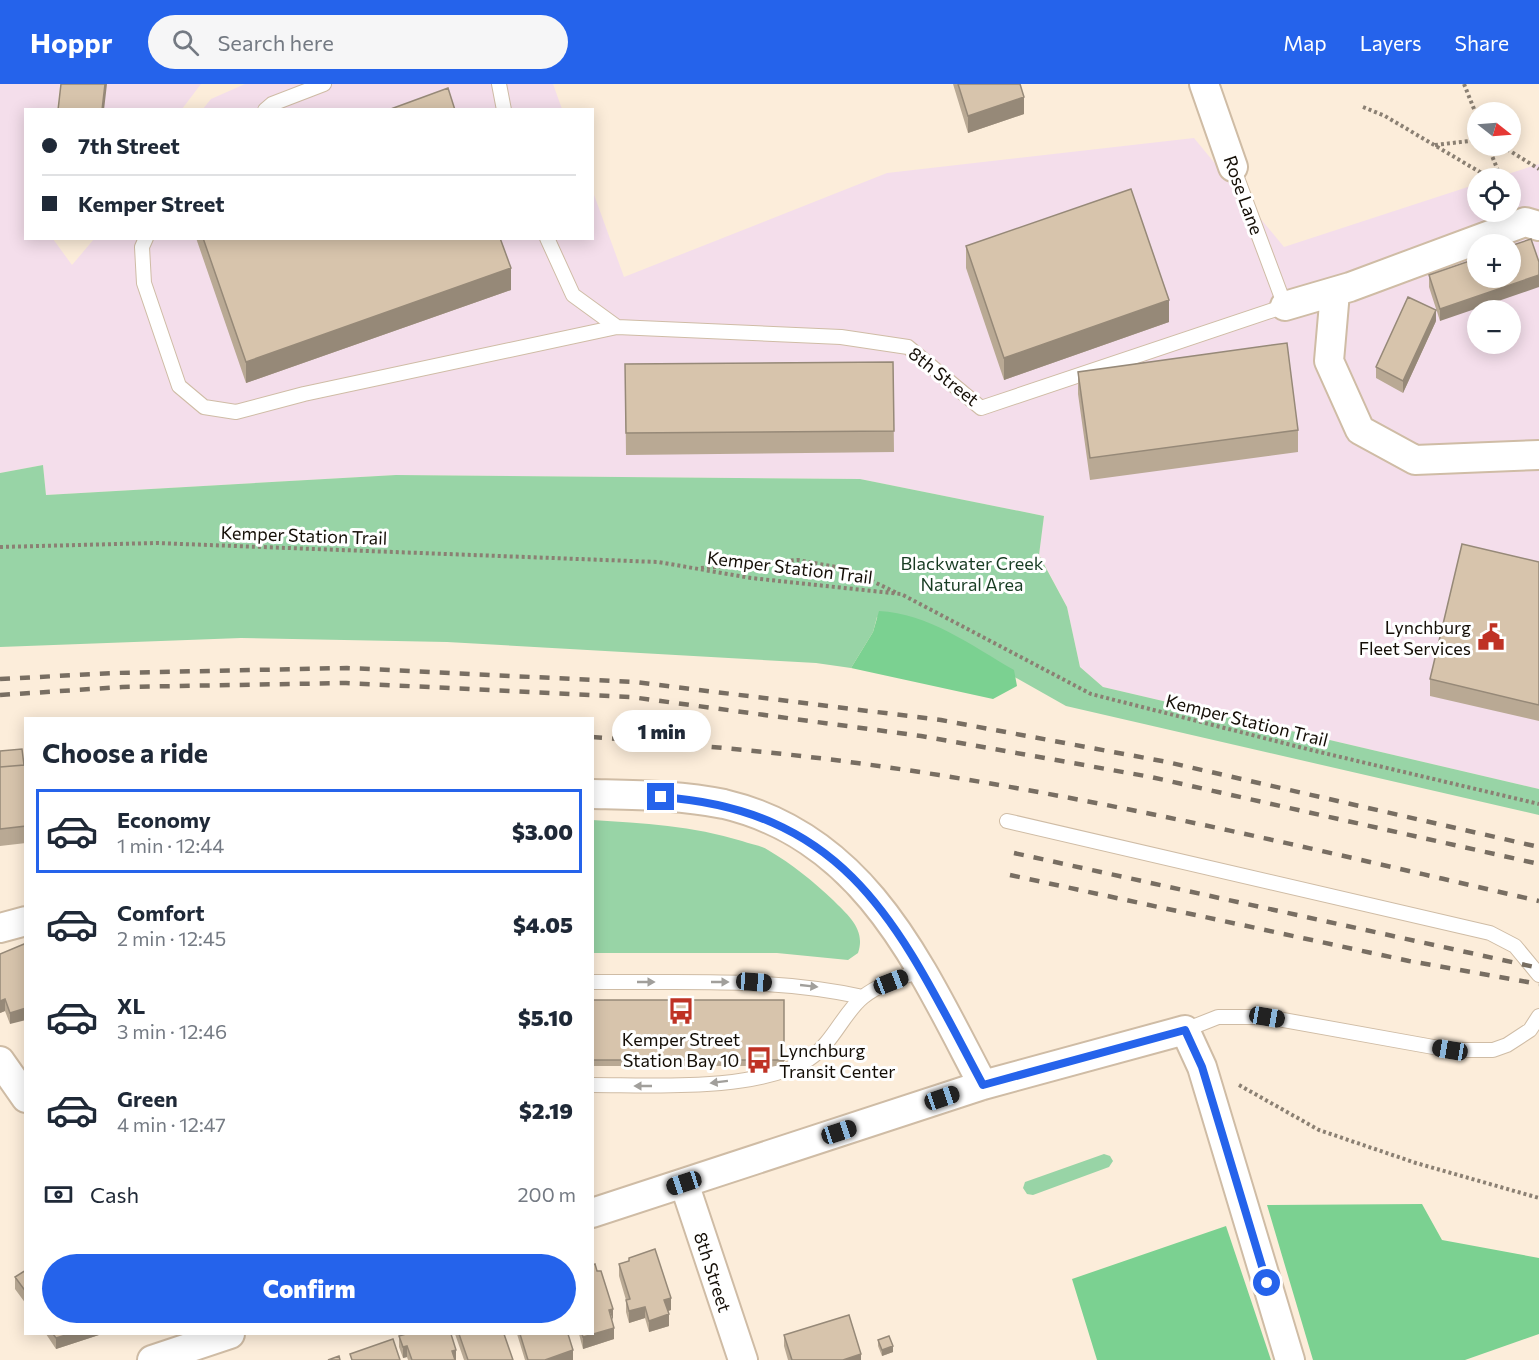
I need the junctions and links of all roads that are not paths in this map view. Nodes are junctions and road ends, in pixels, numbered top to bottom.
1 (324, 84) edge
2 (499, 84) edge
3 (1204, 84) edge
4 (267, 108) edge
5 (504, 108) edge
6 (1233, 167) joint
7 (1539, 226) edge
8 (145, 240) edge
9 (548, 240) edge
10 (1335, 292) junction
11 (1285, 306) junction
12 (616, 327) junction
13 (1539, 455) edge
14 (594, 794) edge
15 (1008, 821) dead end
16 (24, 922) edge
17 (0, 928) edge
18 (922, 970) junction
19 (1539, 975) edge
20 (594, 982) edge
21 (863, 997) junction
22 (1539, 1016) edge
23 (1185, 1030) junction
24 (0, 1061) edge
25 (594, 1085) edge
26 (983, 1085) junction
27 (24, 1095) edge
28 (684, 1183) junction
29 (594, 1212) edge
30 (222, 1335) edge
31 (192, 1339) edge
32 (152, 1360) edge
33 (743, 1360) edge
34 (1290, 1360) edge

1 - 4 lane
2 - 5 lane
3 - 6 street, Rose Lane
6 - 11 lane, Rose Lane
7 - 10 street, 8th Street
8 - 12 lane
9 - 12 lane
10 - 11 street, 8th Street
10 - 13 street
11 - 12 lane, 8th Street
14 - 18 street
15 - 19 lane
16 - 17 street
18 - 21 lane
18 - 26 street
20 -> 21 lane
21 -> 25 lane
22 - 23 lane
23 - 26 street
23 - 34 street
24 - 27 street
26 - 28 street
28 - 29 street
28 - 33 street, 8th Street
30 - 31 street
31 - 32 street

